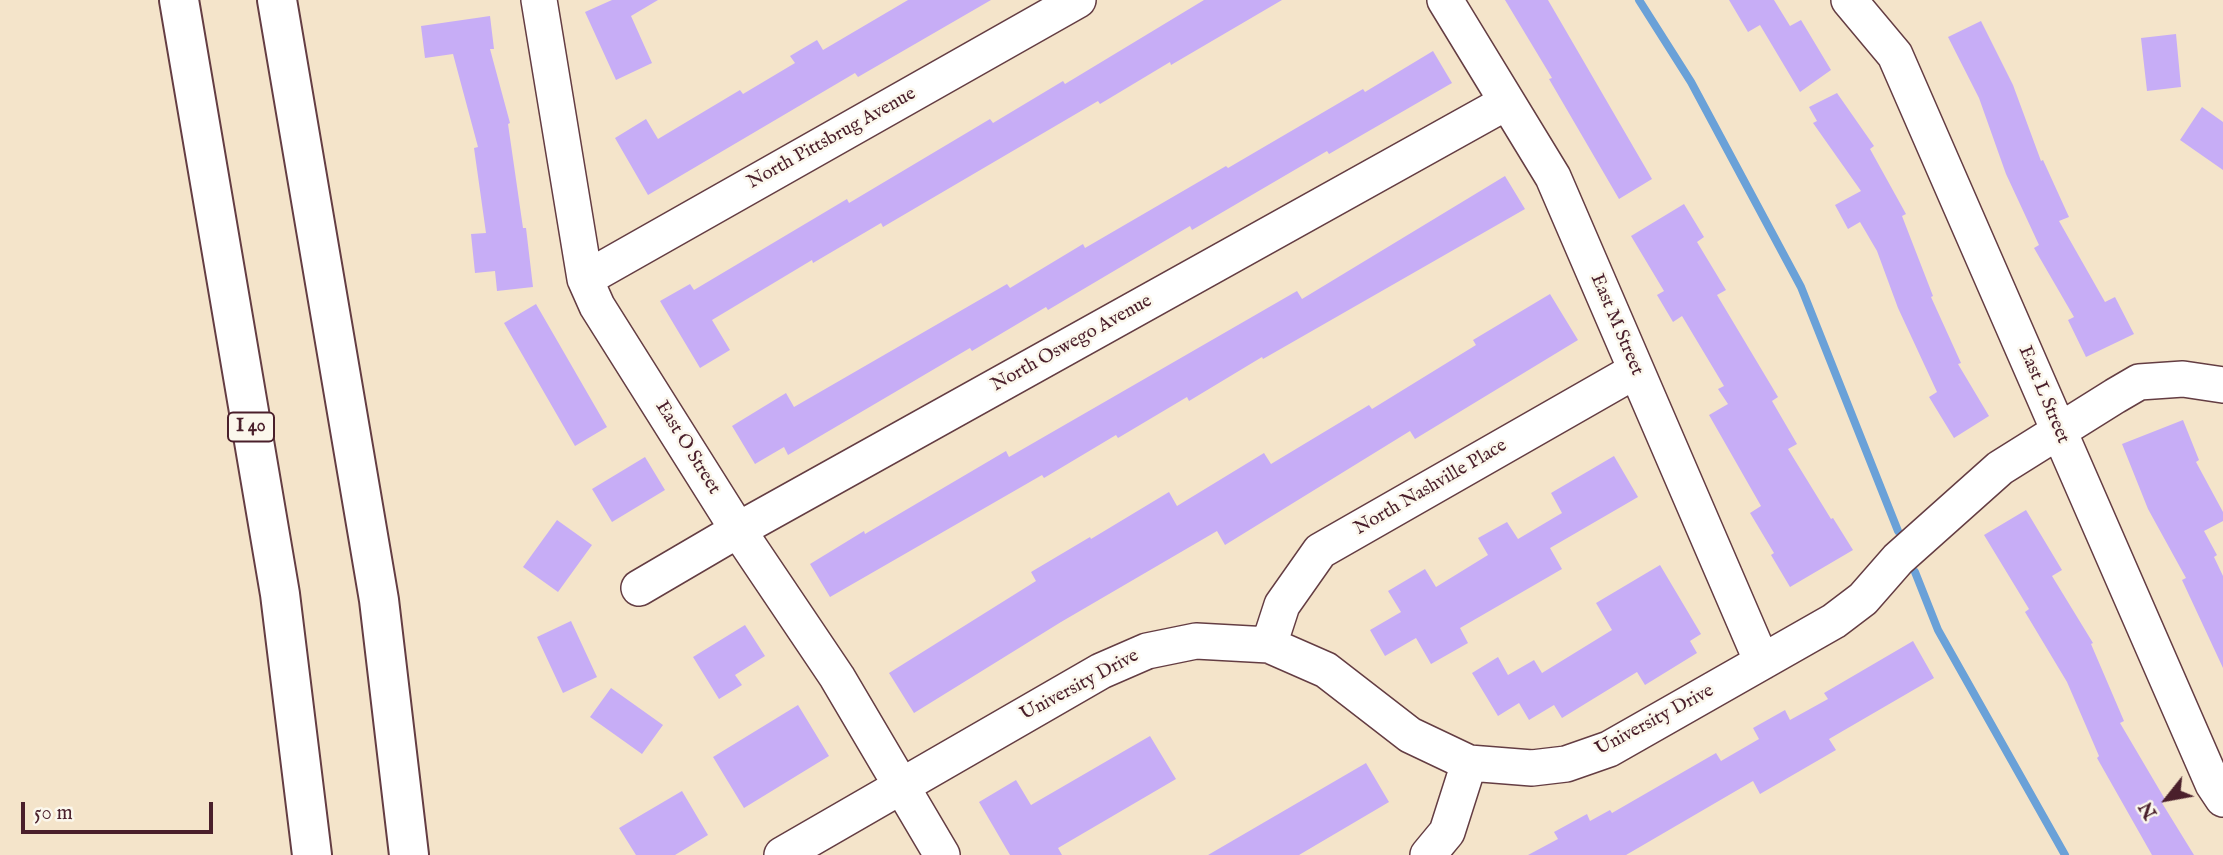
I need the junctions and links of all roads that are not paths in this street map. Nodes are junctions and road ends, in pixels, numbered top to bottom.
1 (179, 0) edge
2 (277, 0) edge
3 (539, 0) edge
4 (1078, 0) edge
5 (1445, 0) edge
6 (1849, 0) edge
7 (1507, 102) junction
8 (585, 279) junction
9 (1635, 371) junction
10 (2223, 385) edge
11 (2059, 432) junction
12 (738, 530) junction
13 (639, 588) dead end
14 (1269, 645) junction
15 (1762, 662) junction
16 (1469, 763) junction
17 (902, 785) junction
18 (2223, 799) edge
19 (313, 855) edge
20 (408, 855) edge
21 (782, 855) edge
22 (942, 855) edge
23 (1428, 855) edge

1 - 19 highway, I 40
2 - 20 highway
3 - 8 street, East O Street
4 - 8 street, North Pittsbrug Avenue
5 - 7 street, East M Street
6 - 11 street, East L Street
7 - 9 street, East M Street
7 - 12 street, North Oswego Avenue
8 - 12 street, East O Street
9 - 14 street, North Nashville Place
9 - 15 street, East M Street
10 - 11 street, University Drive
11 - 15 street, University Drive
11 - 18 street, East L Street
12 - 13 street, North Oswego Avenue
12 - 17 street, East O Street
14 - 16 street, University Drive
14 - 17 street, University Drive
15 - 16 street, University Drive
16 - 23 street
17 - 21 street, University Drive
17 - 22 street, East O Street

